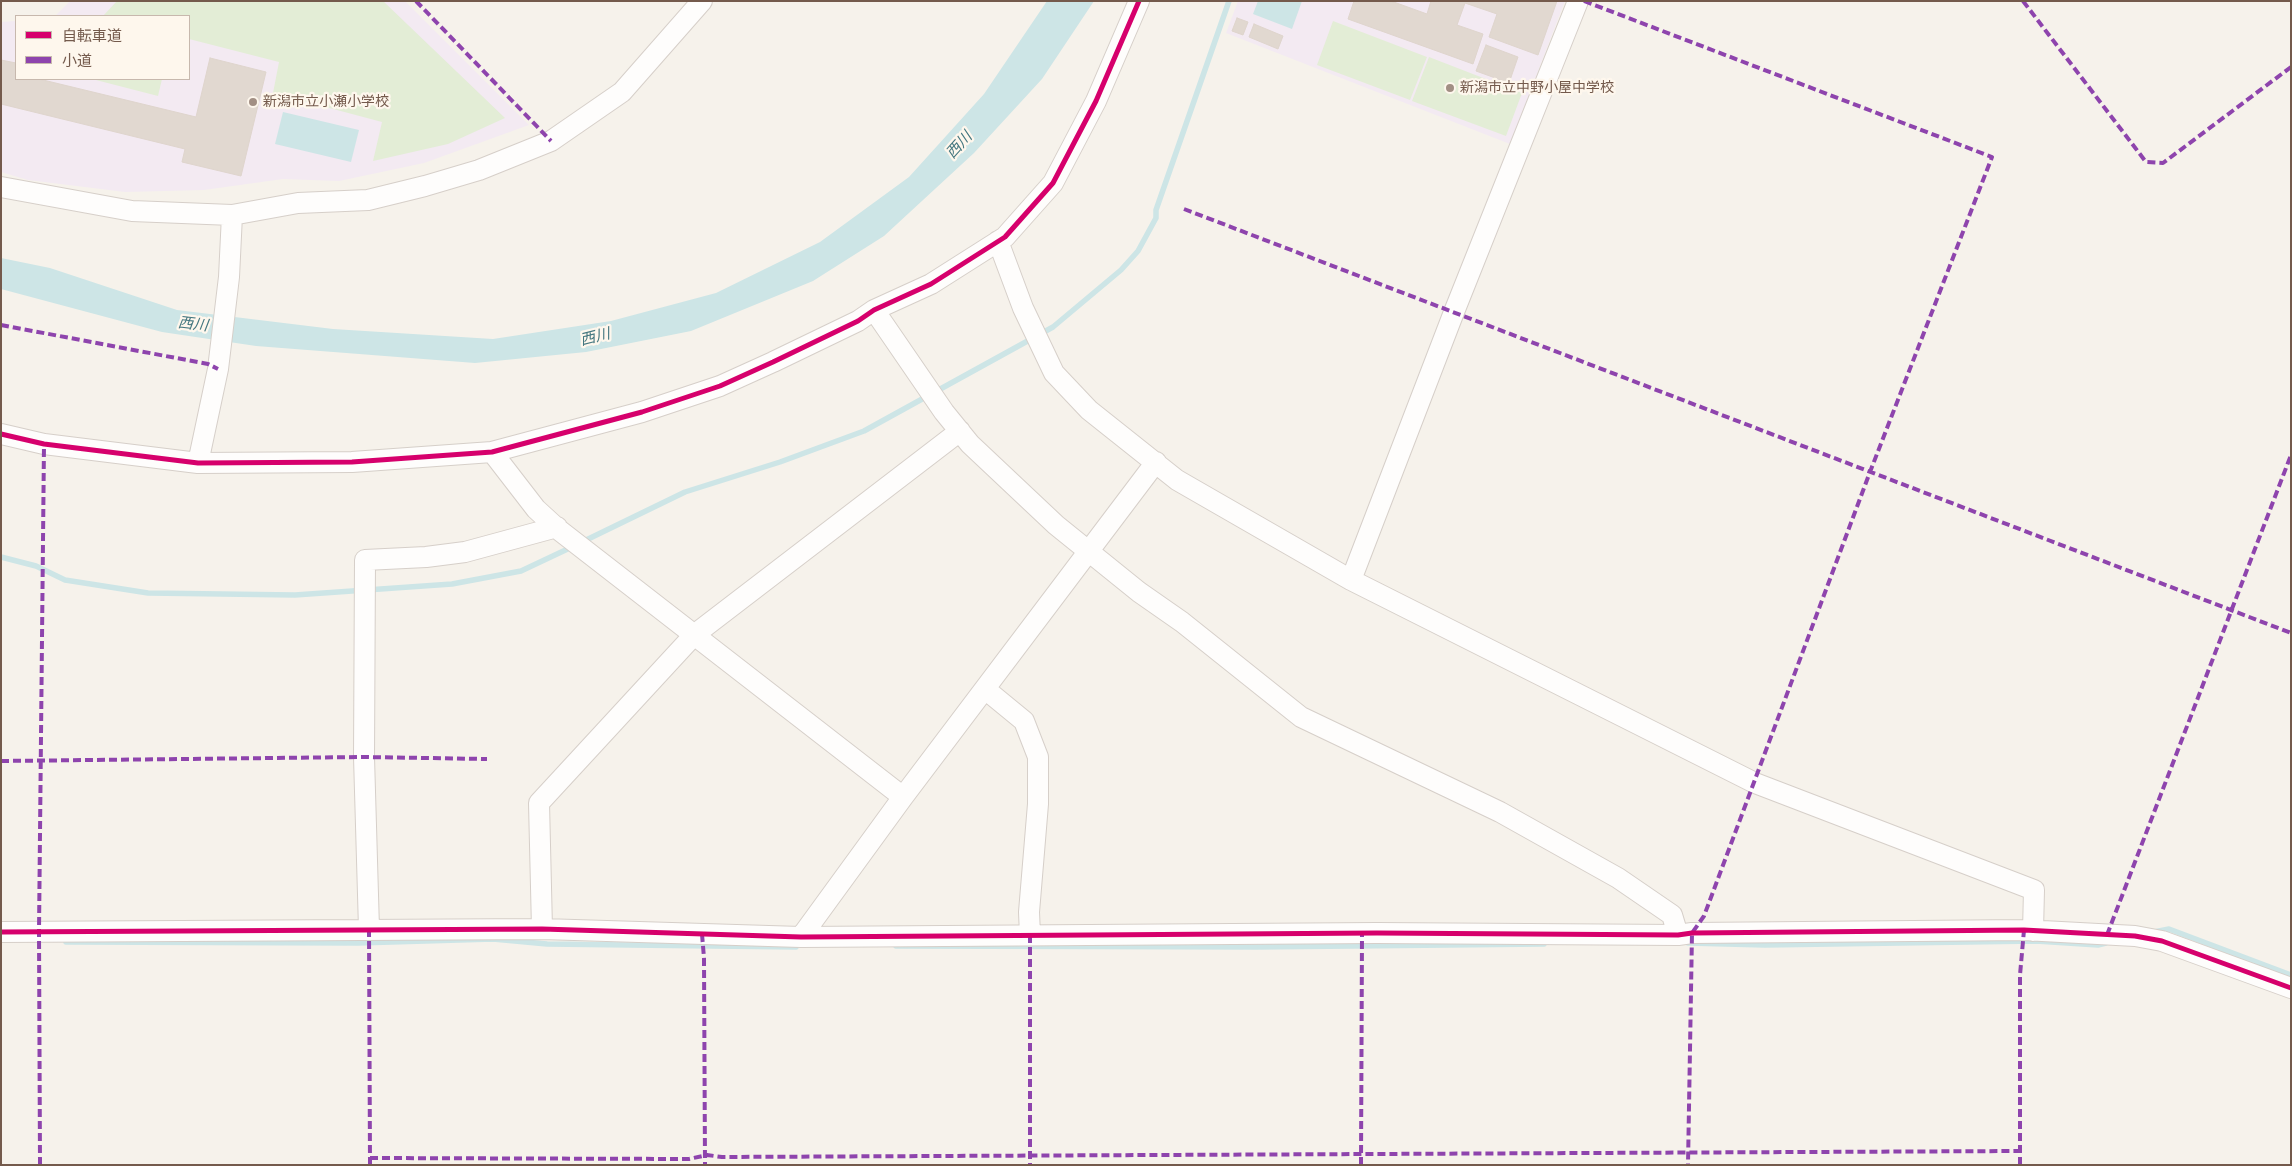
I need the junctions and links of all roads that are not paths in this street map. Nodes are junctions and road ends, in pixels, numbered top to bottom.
1 (702, 1) edge
2 (1139, 1) edge
3 (1578, 1) edge
4 (1, 187) edge
5 (232, 215) junction
6 (998, 241) junction
7 (874, 310) junction
8 (960, 431) junction
9 (1, 434) edge
10 (492, 452) junction
11 (1156, 462) junction
12 (198, 463) junction
13 (557, 527) junction
14 (1088, 551) junction
15 (1351, 580) junction
16 (694, 635) junction
17 (985, 689) junction
18 (903, 797) junction
19 (369, 929) junction
20 (542, 929) junction
21 (2033, 930) junction
22 (1, 932) edge
23 (1030, 935) junction
24 (1678, 935) junction
25 (800, 937) junction
26 (2291, 988) edge

1 - 5 street
2 - 6 street
3 - 15 street
4 - 5 street
5 - 12 street
6 - 7 street
6 - 11 street
7 - 8 street
7 - 10 street
8 - 14 street
8 - 16 street
9 - 12 street
10 - 12 street
10 - 13 street
11 - 14 street
11 - 15 street
13 - 16 street
13 - 19 street
14 - 17 street
14 - 24 street
15 - 21 street
16 - 18 street
16 - 20 street
17 - 18 street
17 - 23 street
18 - 25 street
19 - 20 street
19 - 22 street
20 - 25 street
21 - 24 street
21 - 26 street
23 - 24 street
23 - 25 street

